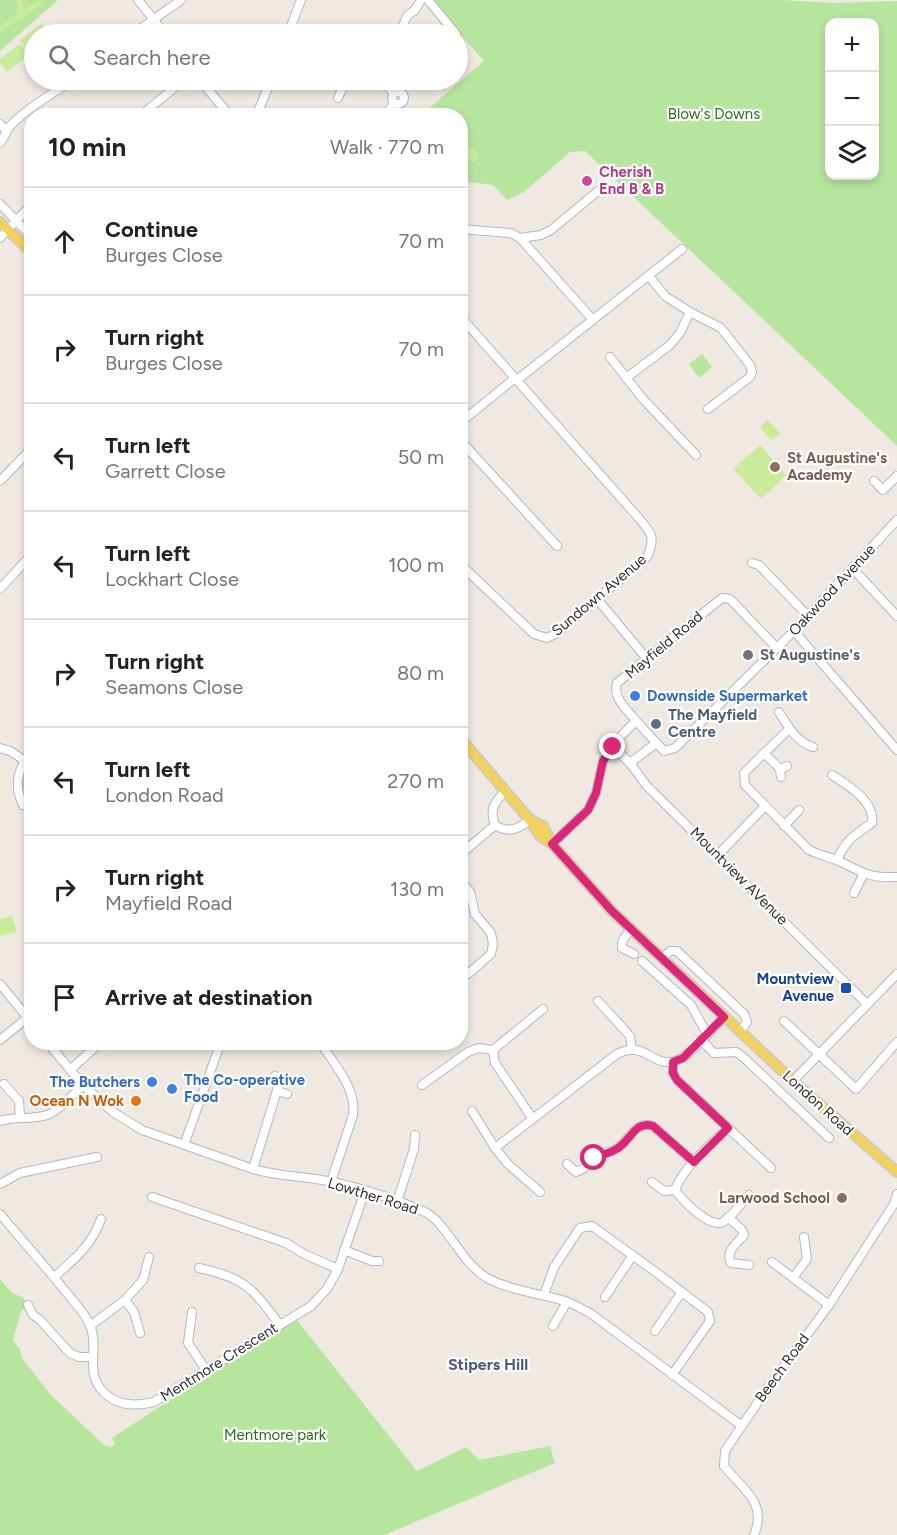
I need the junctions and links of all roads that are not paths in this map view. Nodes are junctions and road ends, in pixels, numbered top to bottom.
1 (138, 0) edge
2 (181, 0) edge
3 (301, 0) edge
4 (421, 0) edge
5 (428, 0) edge
6 (153, 20) junction
7 (147, 24) edge
8 (156, 24) edge
9 (292, 24) edge
10 (404, 24) edge
11 (448, 24) edge
12 (59, 90) edge
13 (172, 90) edge
14 (208, 90) edge
15 (267, 90) edge
16 (342, 90) edge
17 (390, 90) edge
18 (394, 93) junction
19 (338, 98) dead end
20 (404, 99) junction
21 (414, 100) dead end
22 (394, 103) junction
23 (33, 108) edge
24 (150, 108) edge
25 (223, 108) edge
26 (259, 108) edge
27 (391, 108) edge
28 (24, 115) edge
29 (0, 124) edge
30 (7, 131) junction
31 (0, 142) edge
32 (598, 191) dead end
33 (0, 204) edge
34 (24, 212) edge
35 (17, 219) junction
36 (0, 222) edge
37 (24, 227) edge
38 (8, 230) junction
39 (468, 230) edge
40 (0, 237) edge
41 (520, 238) junction
42 (24, 245) edge
43 (682, 249) dead end
44 (649, 276) junction
45 (690, 312) junction
46 (592, 320) junction
47 (468, 325) edge
48 (610, 357) dead end
49 (626, 378) junction
50 (516, 379) junction
51 (708, 409) dead end
52 (468, 417) edge
53 (468, 449) edge
54 (696, 455) dead end
55 (24, 456) edge
56 (897, 476) edge
57 (0, 481) edge
58 (874, 481) dead end
59 (897, 520) edge
60 (557, 546) dead end
61 (752, 562) dead end
62 (24, 563) edge
63 (852, 568) junction
64 (468, 572) edge
65 (0, 589) edge
66 (598, 600) junction
67 (807, 615) junction
68 (897, 616) edge
69 (794, 631) junction
70 (777, 648) junction
71 (647, 658) junction
72 (779, 712) dead end
73 (636, 722) junction
74 (789, 729) junction
75 (655, 744) junction
76 (468, 747) edge
77 (613, 747) junction
78 (813, 747) dead end
79 (0, 748) edge
80 (897, 750) edge
81 (765, 754) junction
82 (24, 760) joint
83 (630, 763) junction
84 (783, 771) dead end
85 (832, 776) dead end
86 (854, 777) dead end
87 (848, 785) junction
88 (506, 792) junction
89 (24, 804) edge
90 (765, 806) junction
91 (799, 810) dead end
92 (530, 820) junction
93 (495, 825) junction
94 (784, 825) junction
95 (552, 844) junction
96 (468, 848) edge
97 (717, 855) junction
98 (837, 860) junction
99 (864, 873) junction
100 (897, 878) edge
101 (468, 890) edge
102 (854, 892) dead end
103 (631, 930) junction
104 (634, 954) dead end
105 (663, 958) junction
106 (642, 961) dead end
107 (468, 974) edge
108 (897, 974) edge
109 (0, 984) edge
110 (598, 1000) dead end
111 (867, 1004) junction
112 (543, 1009) dead end
113 (24, 1015) edge
114 (724, 1017) junction
115 (784, 1021) dead end
116 (24, 1024) edge
117 (741, 1031) junction
118 (704, 1037) junction
119 (0, 1040) edge
120 (897, 1042) edge
121 (54, 1050) edge
122 (92, 1050) edge
123 (217, 1050) edge
124 (325, 1050) edge
125 (493, 1050) junction
126 (632, 1050) junction
127 (820, 1053) junction
128 (673, 1062) junction
129 (70, 1070) junction
130 (275, 1076) dead end
131 (793, 1081) junction
132 (4, 1084) dead end
133 (83, 1085) junction
134 (422, 1085) dead end
135 (276, 1091) junction
136 (287, 1094) dead end
137 (472, 1111) dead end
138 (20, 1117) junction
139 (532, 1119) junction
140 (0, 1121) edge
141 (728, 1128) junction
142 (415, 1135) dead end
143 (829, 1138) dead end
144 (184, 1145) junction
145 (495, 1148) junction
146 (97, 1157) dead end
147 (694, 1162) junction
148 (567, 1164) dead end
149 (771, 1168) dead end
150 (253, 1169) junction
151 (897, 1172) edge
152 (331, 1182) junction
153 (652, 1182) dead end
154 (0, 1184) edge
155 (675, 1190) junction
156 (364, 1191) junction
157 (540, 1192) dead end
158 (897, 1194) edge
159 (750, 1195) dead end
160 (152, 1197) dead end
161 (397, 1202) junction
162 (896, 1203) edge
163 (0, 1214) edge
164 (728, 1217) junction
165 (101, 1219) dead end
166 (804, 1237) dead end
167 (344, 1250) junction
168 (633, 1256) junction
169 (149, 1257) dead end
170 (379, 1261) dead end
171 (772, 1262) dead end
172 (748, 1265) dead end
173 (199, 1268) dead end
174 (338, 1269) junction
175 (54, 1277) junction
176 (793, 1278) junction
177 (682, 1292) junction
178 (544, 1295) junction
179 (605, 1297) dead end
180 (125, 1300) junction
181 (567, 1302) junction
182 (28, 1305) dead end
183 (829, 1305) junction
184 (192, 1312) dead end
185 (279, 1325) junction
186 (90, 1326) junction
187 (553, 1326) dead end
188 (655, 1331) dead end
189 (140, 1333) dead end
190 (93, 1357) junction
191 (206, 1370) junction
192 (672, 1376) junction
193 (742, 1426) junction
194 (754, 1535) edge

1 - 6 street
2 - 6 street
3 - 9 street
4 - 10 street
5 - 11 street
6 - 7 street
6 - 8 street
12 - 23 street
13 - 24 street
14 - 25 street
15 - 26 street
16 - 19 street
17 - 18 street
18 - 20 street
18 - 22 street
20 - 21 street
20 - 22 street
22 - 27 street
28 - 30 street
29 - 30 street
30 - 31 street
32 - 41 street
33 - 35 street
34 - 35 street
35 - 37 street
35 - 38 street
36 - 38 main road
38 - 40 street
38 - 42 main road
39 - 41 street
41 - 46 street
43 - 44 street
44 - 45 street
44 - 46 street
45 - 49 street
45 - 51 street
46 - 50 street
47 - 50 street
48 - 49 street
49 - 54 street
50 - 52 street
50 - 66 street, Sundown Avenue
53 - 60 street
55 - 57 street
56 - 58 street
59 - 63 street, Oakwood Avenue
61 - 67 street
62 - 65 street
63 - 67 street, Oakwood Avenue
63 - 68 street
64 - 66 street, Sundown Avenue
66 - 71 street
67 - 69 street, Oakwood Avenue
69 - 70 street, Oakwood Avenue
69 - 80 street
70 - 71 street, Mayfield Road
70 - 75 street, Oakwood Avenue
71 - 73 street, Mayfield Road
72 - 74 street
73 - 75 street
73 - 77 street
74 - 78 street
74 - 81 street
75 - 83 street
76 - 88 main road, London Road
77 - 83 street, Mountview AVenue
77 - 95 street
79 - 82 street
81 - 84 street
81 - 90 street
82 - 89 street
83 - 97 street, Mountview AVenue
85 - 87 street
86 - 87 street
87 - 98 street
88 - 92 main road, London Road
88 - 93 street
90 - 94 street
90 - 97 street
91 - 94 street
92 - 93 street
92 - 95 main road, London Road
93 - 96 street
94 - 98 street
95 - 103 main road, London Road
97 - 111 street, Mountview AVenue
98 - 99 street
99 - 100 street
99 - 102 street
101 - 107 street
103 - 104 street
103 - 105 main road, London Road
105 - 114 main road, London Road
105 - 117 street
106 - 118 street
108 - 111 street
109 - 113 street
110 - 126 street
111 - 127 street
112 - 125 street
114 - 117 main road, London Road
114 - 118 street
115 - 127 street
116 - 119 street
117 - 131 main road, London Road
118 - 128 street
118 - 143 street, London Road
120 - 127 street
121 - 129 street, Lowther Road
122 - 129 street
123 - 144 street
124 - 152 street
125 - 134 street
125 - 139 street
126 - 128 street
126 - 139 street
127 - 131 street
128 - 141 street
129 - 133 street, Lowther Road
130 - 135 street
131 - 151 main road, London Road
132 - 138 street
133 - 138 street
133 - 144 street, Lowther Road
135 - 136 street
135 - 150 street
137 - 145 street
138 - 140 street
139 - 145 street
141 - 147 street
141 - 149 street
142 - 161 street
144 - 150 street, Lowther Road
145 - 157 street
146 - 154 street
147 - 148 street
147 - 155 street
150 - 152 street, Lowther Road
152 - 156 street, Lowther Road
153 - 155 street
155 - 164 street
156 - 161 street, Lowther Road
156 - 167 street, Mentmore Crescent
158 - 162 street, Beech Road
159 - 164 street
160 - 174 street
161 - 178 street, Lowther Road
162 - 183 street, Beech Road
163 - 175 street, Mentmore Crescent
164 - 172 street
165 - 175 street
166 - 176 street
167 - 170 street
167 - 174 street, Mentmore Crescent
168 - 177 street
168 - 178 street
168 - 179 street
169 - 180 street
171 - 176 street
173 - 185 street
174 - 185 street, Mentmore Crescent
175 - 186 street, Mentmore Crescent
176 - 183 street
177 - 188 street
177 - 192 street
178 - 181 street, Lowther Road
180 - 186 street
180 - 189 street
181 - 187 street
181 - 192 street, Lowther Road
182 - 190 street
183 - 193 street, Beech Road
184 - 191 street
185 - 191 street, Mentmore Crescent
186 - 190 street, Mentmore Crescent
190 - 191 street, Mentmore Crescent
192 - 193 street, Lowther Road
193 - 194 street, Beech Road

